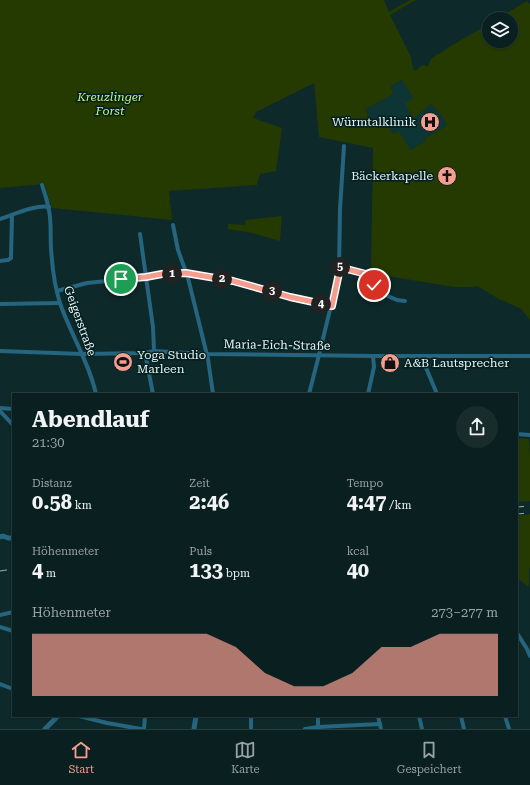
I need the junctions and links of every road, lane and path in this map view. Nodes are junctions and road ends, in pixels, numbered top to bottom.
1 (344, 146) dead end
2 (42, 185) dead end
3 (48, 206) junction
4 (12, 215) junction
5 (0, 219) edge
6 (173, 225) dead end
7 (140, 234) dead end
8 (0, 261) edge
9 (339, 267) junction
10 (186, 273) junction
11 (146, 277) junction
12 (57, 291) junction
13 (405, 300) dead end
14 (60, 303) junction
15 (0, 304) edge
16 (332, 306) junction
17 (0, 351) edge
18 (154, 351) junction
19 (145, 353) junction
20 (82, 354) junction
21 (206, 354) junction
22 (319, 355) junction
23 (373, 356) junction
24 (530, 356) edge
25 (423, 357) junction
26 (96, 393) edge
27 (153, 393) edge
28 (213, 393) edge
29 (308, 393) edge
30 (368, 393) edge
31 (438, 393) edge
32 (0, 408) edge
33 (12, 409) edge
34 (0, 411) edge
35 (12, 424) edge
36 (518, 434) edge
37 (530, 435) edge
38 (1, 535) edge
39 (12, 538) edge
40 (12, 612) edge
41 (0, 615) edge
42 (0, 627) edge
43 (12, 631) edge
44 (518, 635) edge
45 (530, 656) edge
46 (0, 684) edge
47 (12, 689) edge
48 (57, 717) edge
49 (83, 717) edge
50 (145, 717) edge
51 (196, 717) edge
52 (251, 717) edge
53 (318, 717) edge
54 (420, 717) edge
55 (461, 717) edge
56 (505, 717) edge
57 (380, 726) edge
58 (318, 727) junction
59 (45, 729) edge
60 (142, 729) edge
61 (194, 729) edge
62 (251, 729) edge
63 (305, 729) edge
64 (422, 729) edge
65 (464, 729) edge
66 (509, 729) edge

1 - 9 street
2 - 3 street, Geigerstraße
3 - 4 street
3 - 12 street, Geigerstraße
4 - 5 street
4 - 8 street
6 - 10 street
7 - 11 street
9 - 13 street
9 - 16 street
10 - 11 street
10 - 16 street
10 - 21 street
11 - 12 street
11 - 18 street
12 - 14 street, Geigerstraße
14 - 15 street
14 - 20 street, Geigerstraße
16 - 22 street
17 - 20 street, Maria-Eich-Straße
18 - 19 street, Maria-Eich-Straße
18 - 21 street, Maria-Eich-Straße
19 - 20 street, Maria-Eich-Straße
19 - 27 street
20 - 26 street, Geigerstraße
21 - 22 street, Maria-Eich-Straße
21 - 28 street
22 - 23 street, Maria-Eich-Straße
22 - 29 street
23 - 25 street, Maria-Eich-Straße
23 - 30 street
24 - 25 street, Maria-Eich-Straße
25 - 31 street
32 - 33 street
34 - 35 street
36 - 37 street
38 - 39 street
40 - 41 street
42 - 43 street
44 - 45 street
46 - 47 street
48 - 59 street
49 - 60 street
50 - 60 street
51 - 61 street
52 - 62 street
53 - 58 street
54 - 64 street
55 - 65 street
56 - 66 street
57 - 58 street
58 - 63 street

